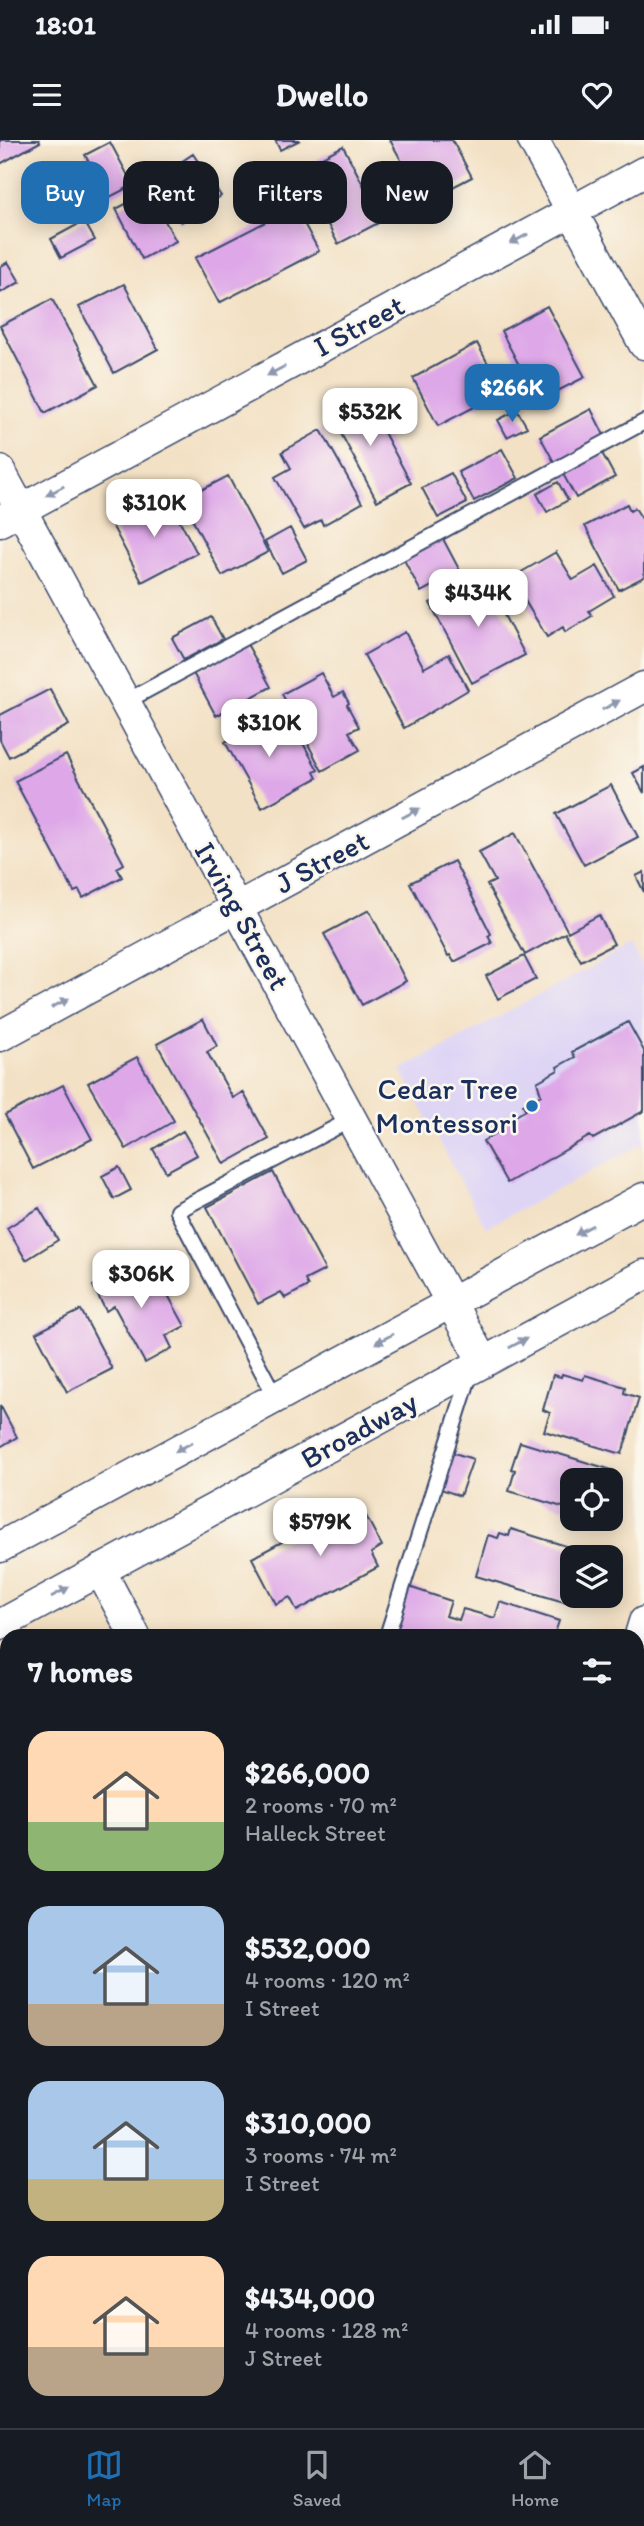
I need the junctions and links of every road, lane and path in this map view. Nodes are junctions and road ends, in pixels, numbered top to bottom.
1 (533, 140) edge
2 (644, 172) edge
3 (572, 211) junction
4 (644, 344) edge
5 (644, 422) edge
6 (0, 471) edge
7 (11, 515) edge
8 (644, 687) edge
9 (125, 702) junction
10 (237, 908) junction
11 (0, 1036) edge
12 (352, 1119) junction
13 (644, 1198) edge
14 (644, 1275) edge
15 (451, 1303) junction
16 (478, 1365) junction
17 (276, 1398) junction
18 (0, 1547) edge
19 (100, 1570) junction
20 (0, 1625) edge
21 (131, 1629) edge
22 (389, 1629) edge

1 - 3 street
2 - 3 street, I Street
3 - 4 street
3 -> 7 street, I Street
5 - 9 lane
6 - 7 street, Irving Street
7 - 9 street, Irving Street
10 -> 8 street, J Street
9 - 10 street, Irving Street
11 -> 10 street, J Street
10 - 12 street, Irving Street
12 - 15 street, Irving Street
12 - 17 lane
13 -> 15 street
16 -> 14 street, Broadway
15 - 16 street, Irving Street
15 -> 17 street
16 - 19 street, Broadway
16 - 22 lane
17 -> 18 street
20 -> 19 street, Broadway
19 - 21 street

